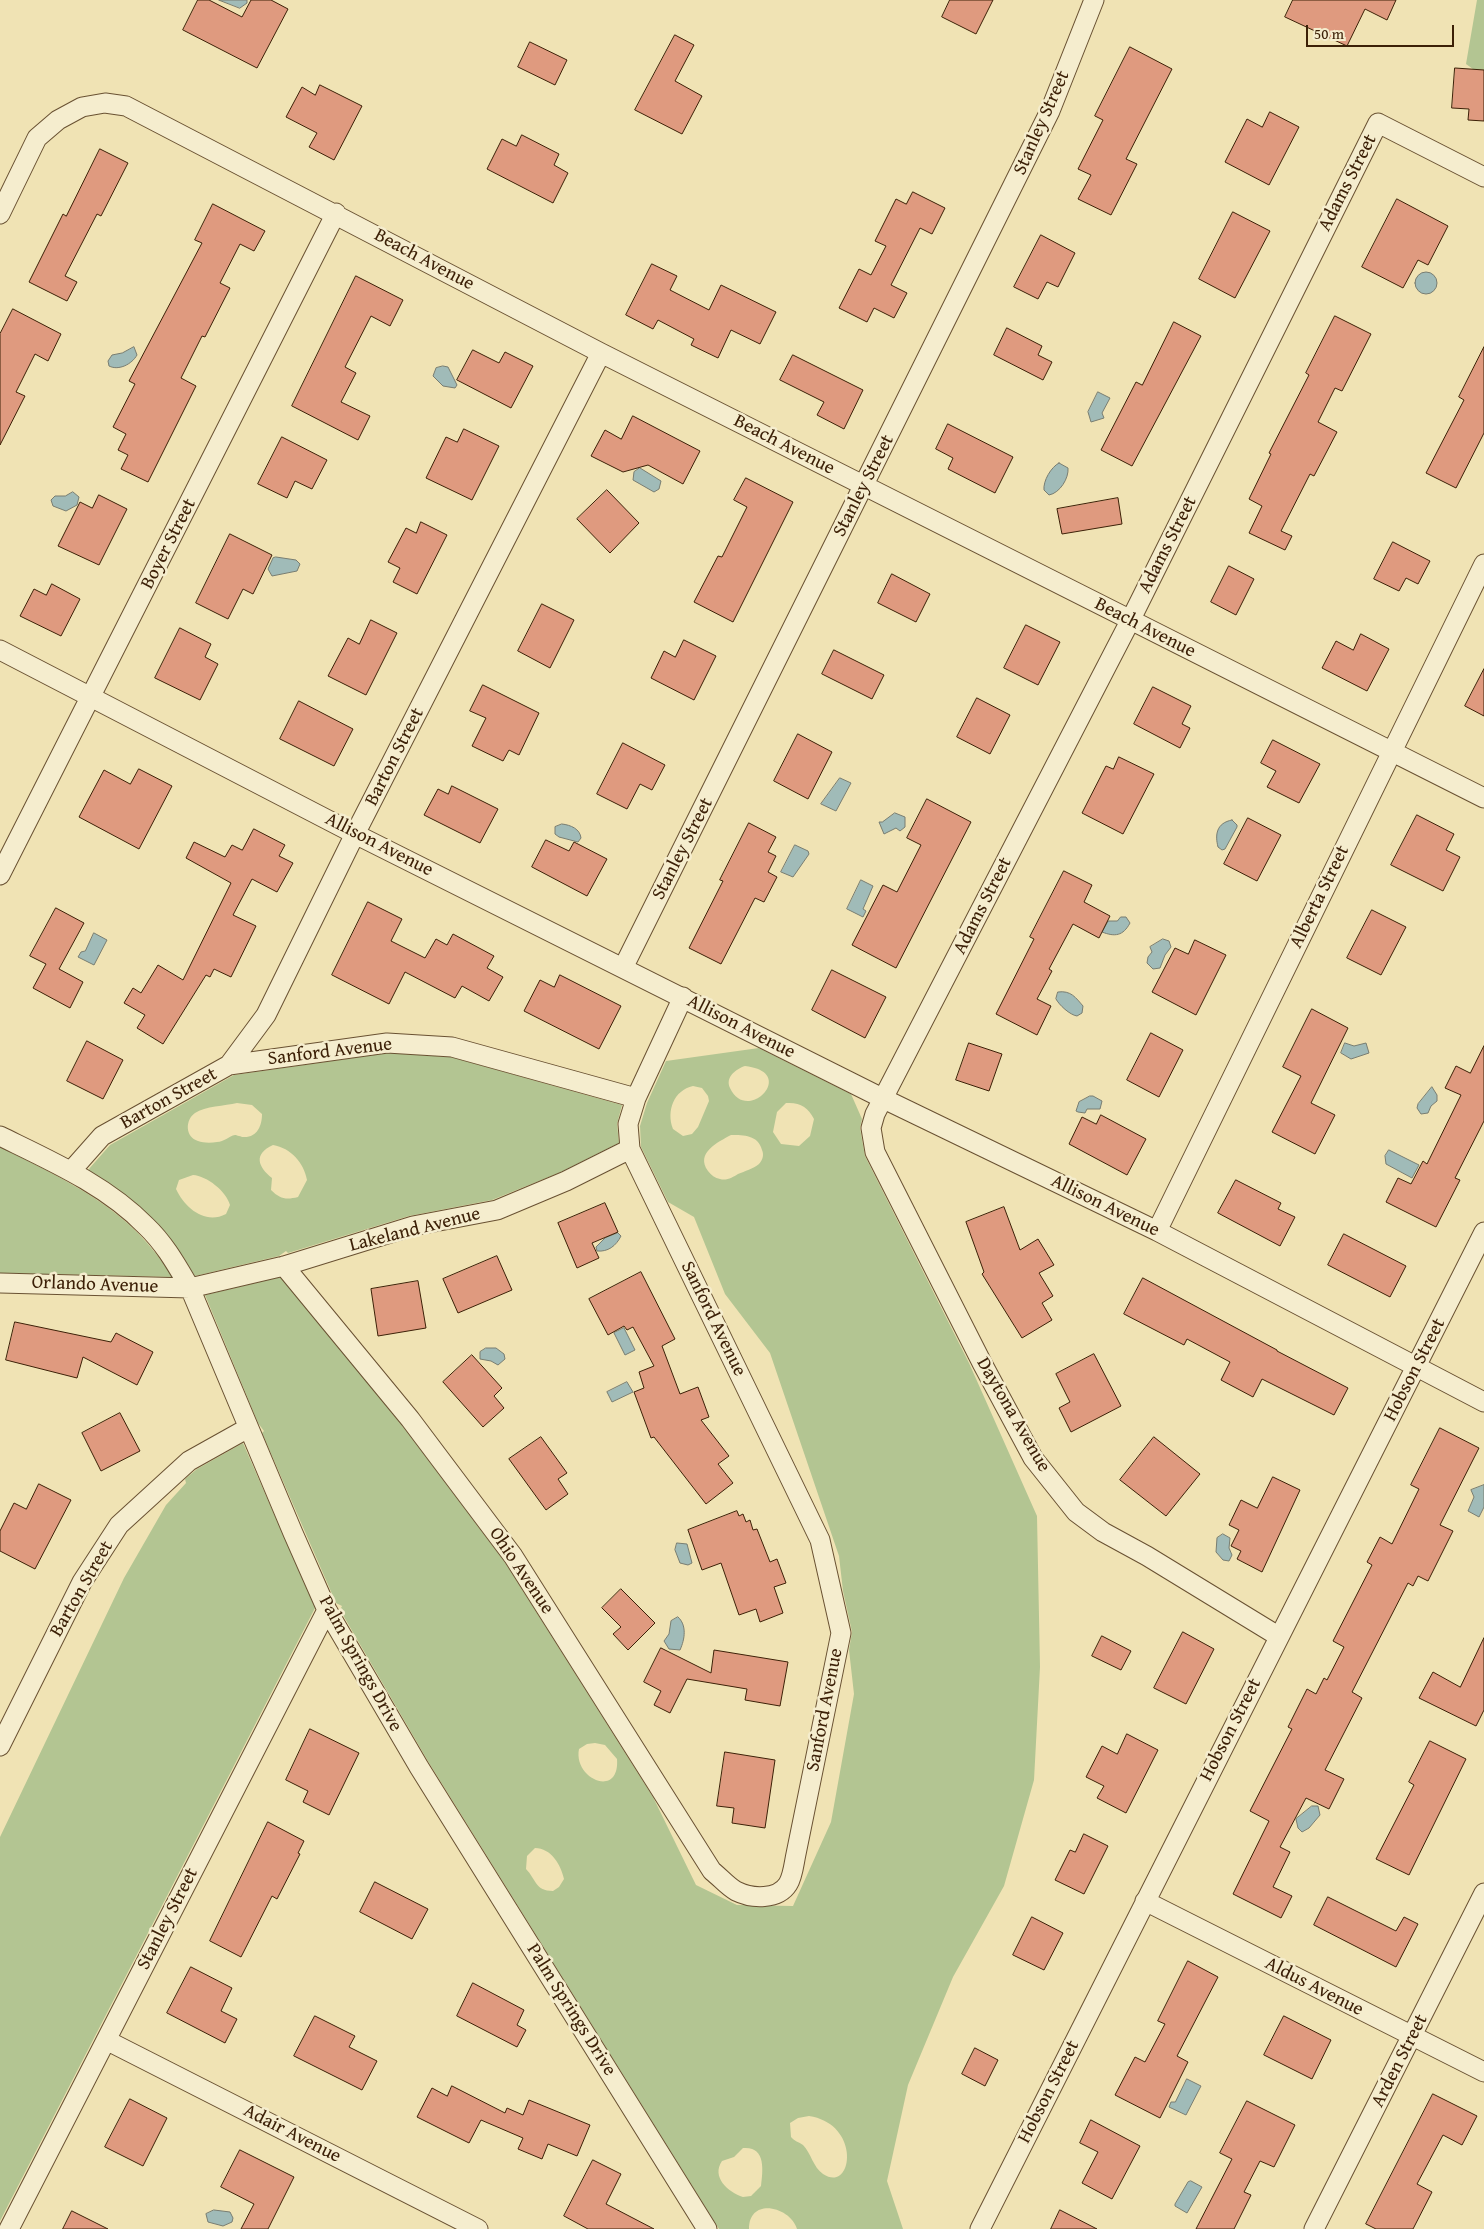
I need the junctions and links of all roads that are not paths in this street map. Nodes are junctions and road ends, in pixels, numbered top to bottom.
1 (1094, 0) edge
2 (1484, 177) edge
3 (336, 213) junction
4 (0, 214) edge
5 (601, 353) junction
6 (864, 486) junction
7 (1484, 564) edge
8 (1130, 621) junction
9 (0, 650) edge
10 (92, 697) junction
11 (1392, 750) junction
12 (1484, 798) edge
13 (356, 834) junction
14 (0, 875) edge
15 (623, 968) junction
16 (683, 998) junction
17 (229, 1065) junction
18 (636, 1098) junction
19 (884, 1100) junction
20 (0, 1136) edge
21 (630, 1149) junction
22 (71, 1171) junction
23 (1158, 1231) junction
24 (1484, 1232) edge
25 (284, 1266) junction
26 (0, 1283) edge
27 (190, 1288) junction
28 (1417, 1368) junction
29 (1484, 1402) edge
30 (248, 1428) junction
31 (327, 1610) junction
32 (1278, 1636) junction
33 (0, 1746) edge
34 (735, 1891) joint
35 (1484, 1893) edge
36 (1145, 1901) junction
37 (1412, 2036) junction
38 (106, 2040) junction
39 (1484, 2072) edge
40 (9, 2229) edge
41 (478, 2229) edge
42 (707, 2229) edge
43 (980, 2229) edge
44 (1314, 2229) edge

1 - 6 street, Stanley Street
2 - 8 street, Adams Street
3 - 4 street, Beach Avenue
3 - 5 street, Beach Avenue
3 - 10 street, Boyer Street
5 - 6 street, Beach Avenue
5 - 13 street, Barton Street
6 - 8 street, Beach Avenue
6 - 15 street, Stanley Street
7 - 11 street, Alberta Street
8 - 11 street, Beach Avenue
8 - 19 street, Adams Street
9 - 10 street, Allison Avenue
10 - 13 street, Allison Avenue
10 - 14 street, Boyer Street
11 - 12 street, Beach Avenue
11 - 23 street, Alberta Street
13 - 15 street, Allison Avenue
13 - 17 street, Barton Street
15 - 16 street, Allison Avenue
16 - 18 street
16 - 19 street, Allison Avenue
17 - 18 street, Sanford Avenue
17 - 22 street, Barton Street
18 - 21 street, Sanford Avenue
19 - 23 street, Allison Avenue
19 - 32 street, Daytona Avenue
20 - 22 street, Palm Springs Drive
21 - 25 street, Lakeland Avenue
21 - 34 street, Sanford Avenue
22 - 27 street, Palm Springs Drive
23 - 28 street, Allison Avenue
24 - 28 street, Hobson Street
25 - 27 street, Lakeland Avenue
25 - 34 street, Ohio Avenue
26 - 27 street, Orlando Avenue
27 - 30 street, Palm Springs Drive
28 - 29 street, Allison Avenue
28 - 32 street, Hobson Street
30 - 31 street, Palm Springs Drive
30 - 33 street, Barton Street
31 - 38 street, Stanley Street
31 - 42 street, Palm Springs Drive
32 - 36 street, Hobson Street
35 - 37 street, Arden Street
36 - 37 street, Aldus Avenue
36 - 43 street, Hobson Street
37 - 39 street, Aldus Avenue
37 - 44 street, Arden Street
38 - 40 street, Stanley Street
38 - 41 street, Adair Avenue

